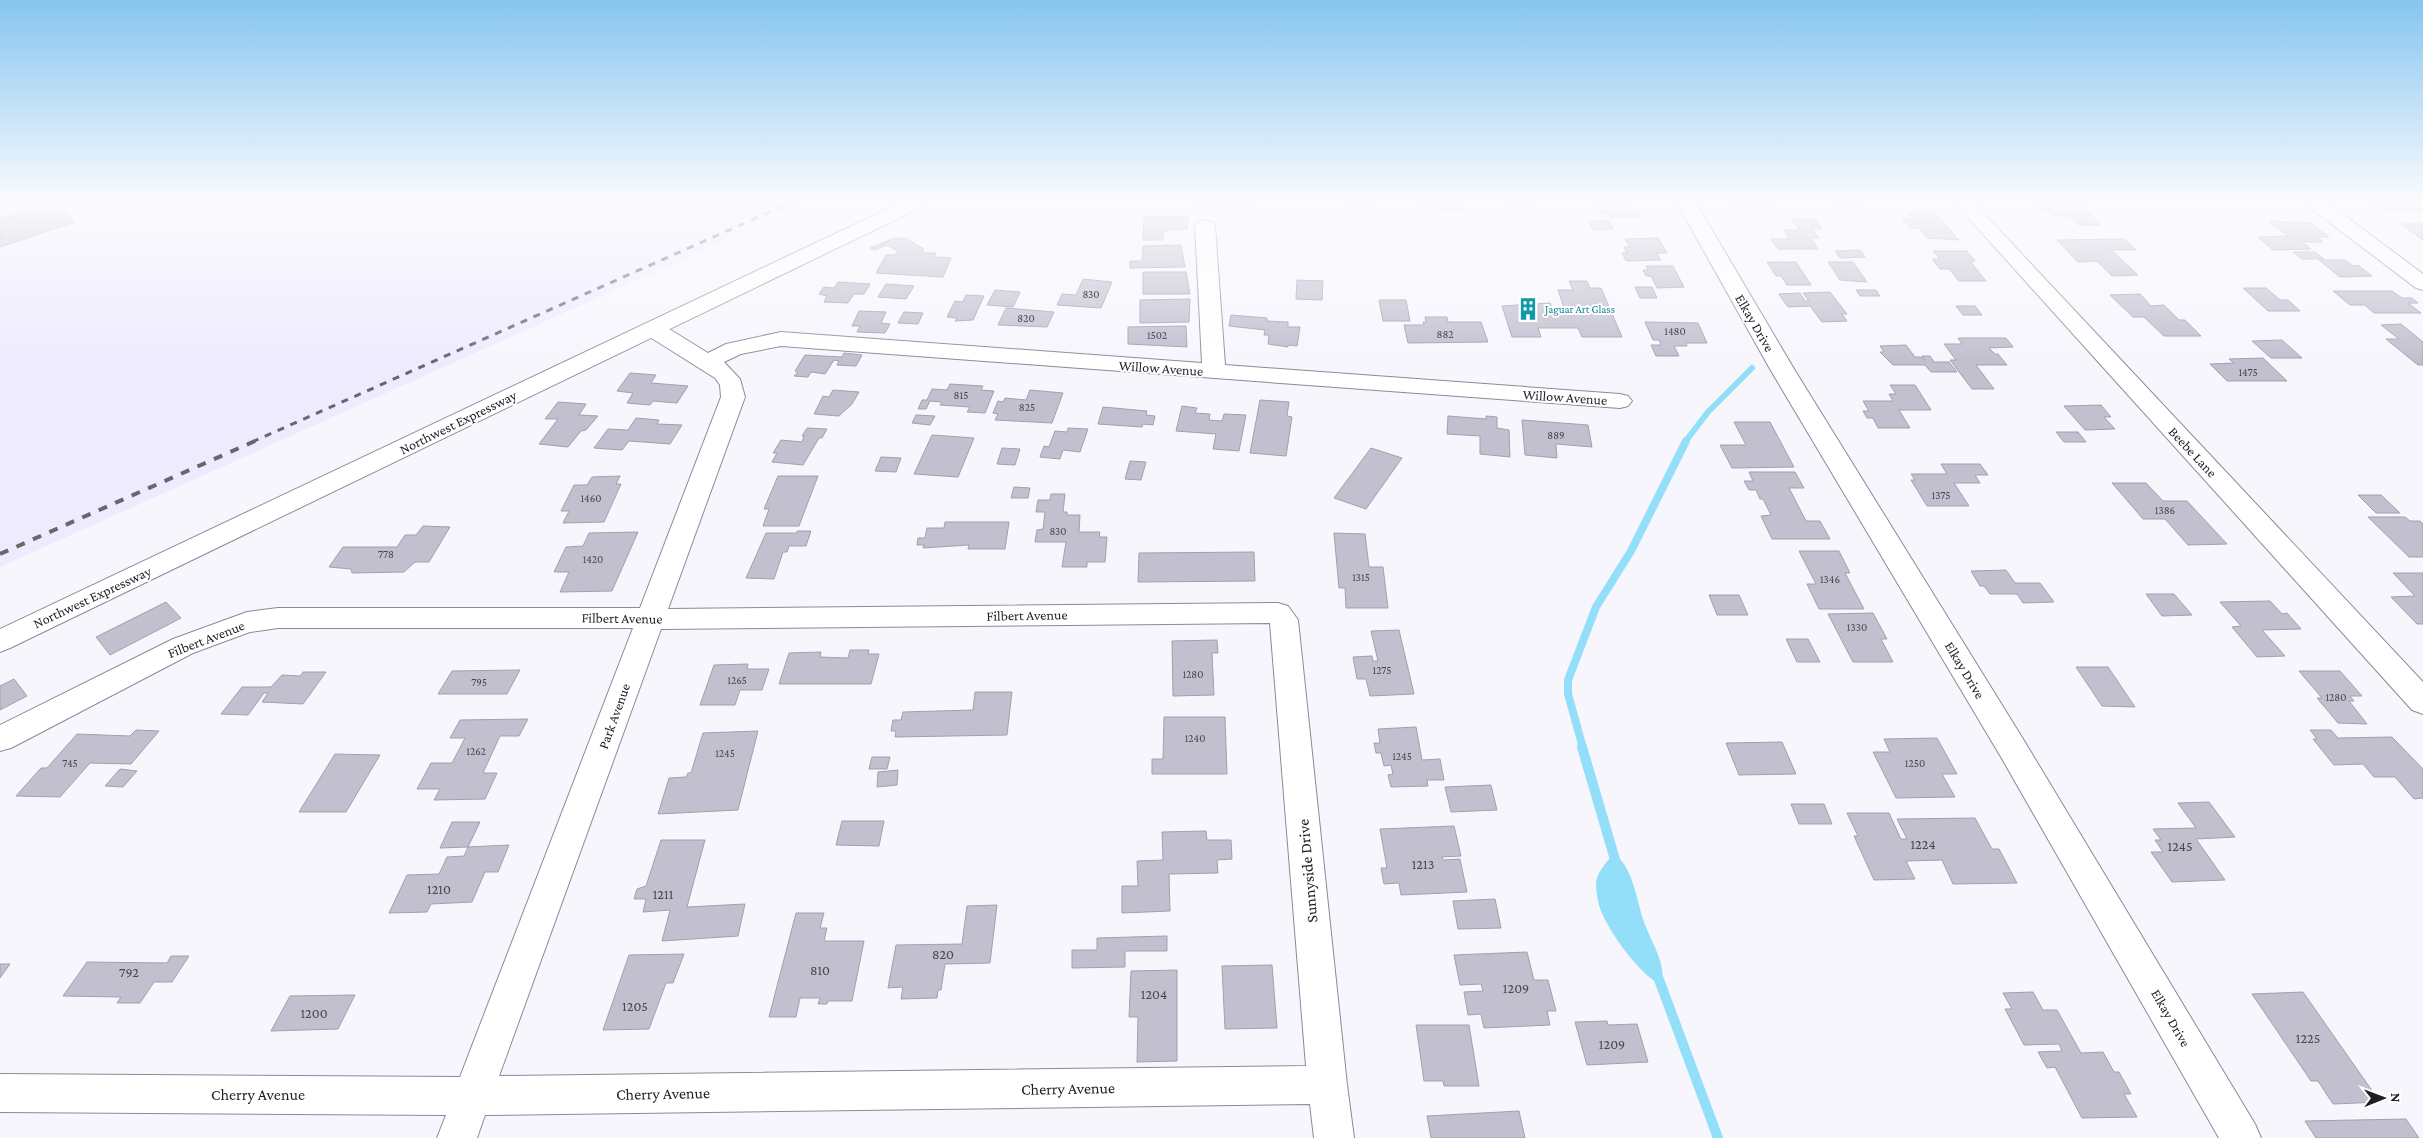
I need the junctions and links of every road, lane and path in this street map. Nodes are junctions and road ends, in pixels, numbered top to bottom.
1 (804, 256) edge
2 (1207, 256) edge
3 (1717, 256) edge
4 (2013, 256) edge
5 (2386, 256) edge
6 (2423, 284) edge
7 (652, 329) junction
8 (706, 362) junction
9 (1214, 372) junction
10 (1620, 401) dead end
11 (1272, 612) joint
12 (650, 618) junction
13 (0, 641) edge
14 (2423, 702) edge
15 (0, 739) edge
16 (1327, 1085) junction
17 (0, 1093) edge
18 (473, 1096) junction
19 (458, 1138) edge
20 (1334, 1138) edge
21 (2241, 1138) edge

1 - 7 street, Northwest Expressway
2 - 9 street
3 - 21 street, Elkay Drive
4 - 14 street, Beebe Lane
5 - 6 street
7 - 8 street, Park Avenue
7 - 13 street, Northwest Expressway
8 - 9 street, Willow Avenue
8 - 12 street, Park Avenue
9 - 10 street, Willow Avenue
11 - 12 street, Filbert Avenue
11 - 16 street, Sunnyside Drive
12 - 15 street, Filbert Avenue
12 - 18 street, Park Avenue
16 - 18 street, Cherry Avenue
16 - 20 street, Sunnyside Drive
17 - 18 street, Cherry Avenue
18 - 19 street, Park Avenue

